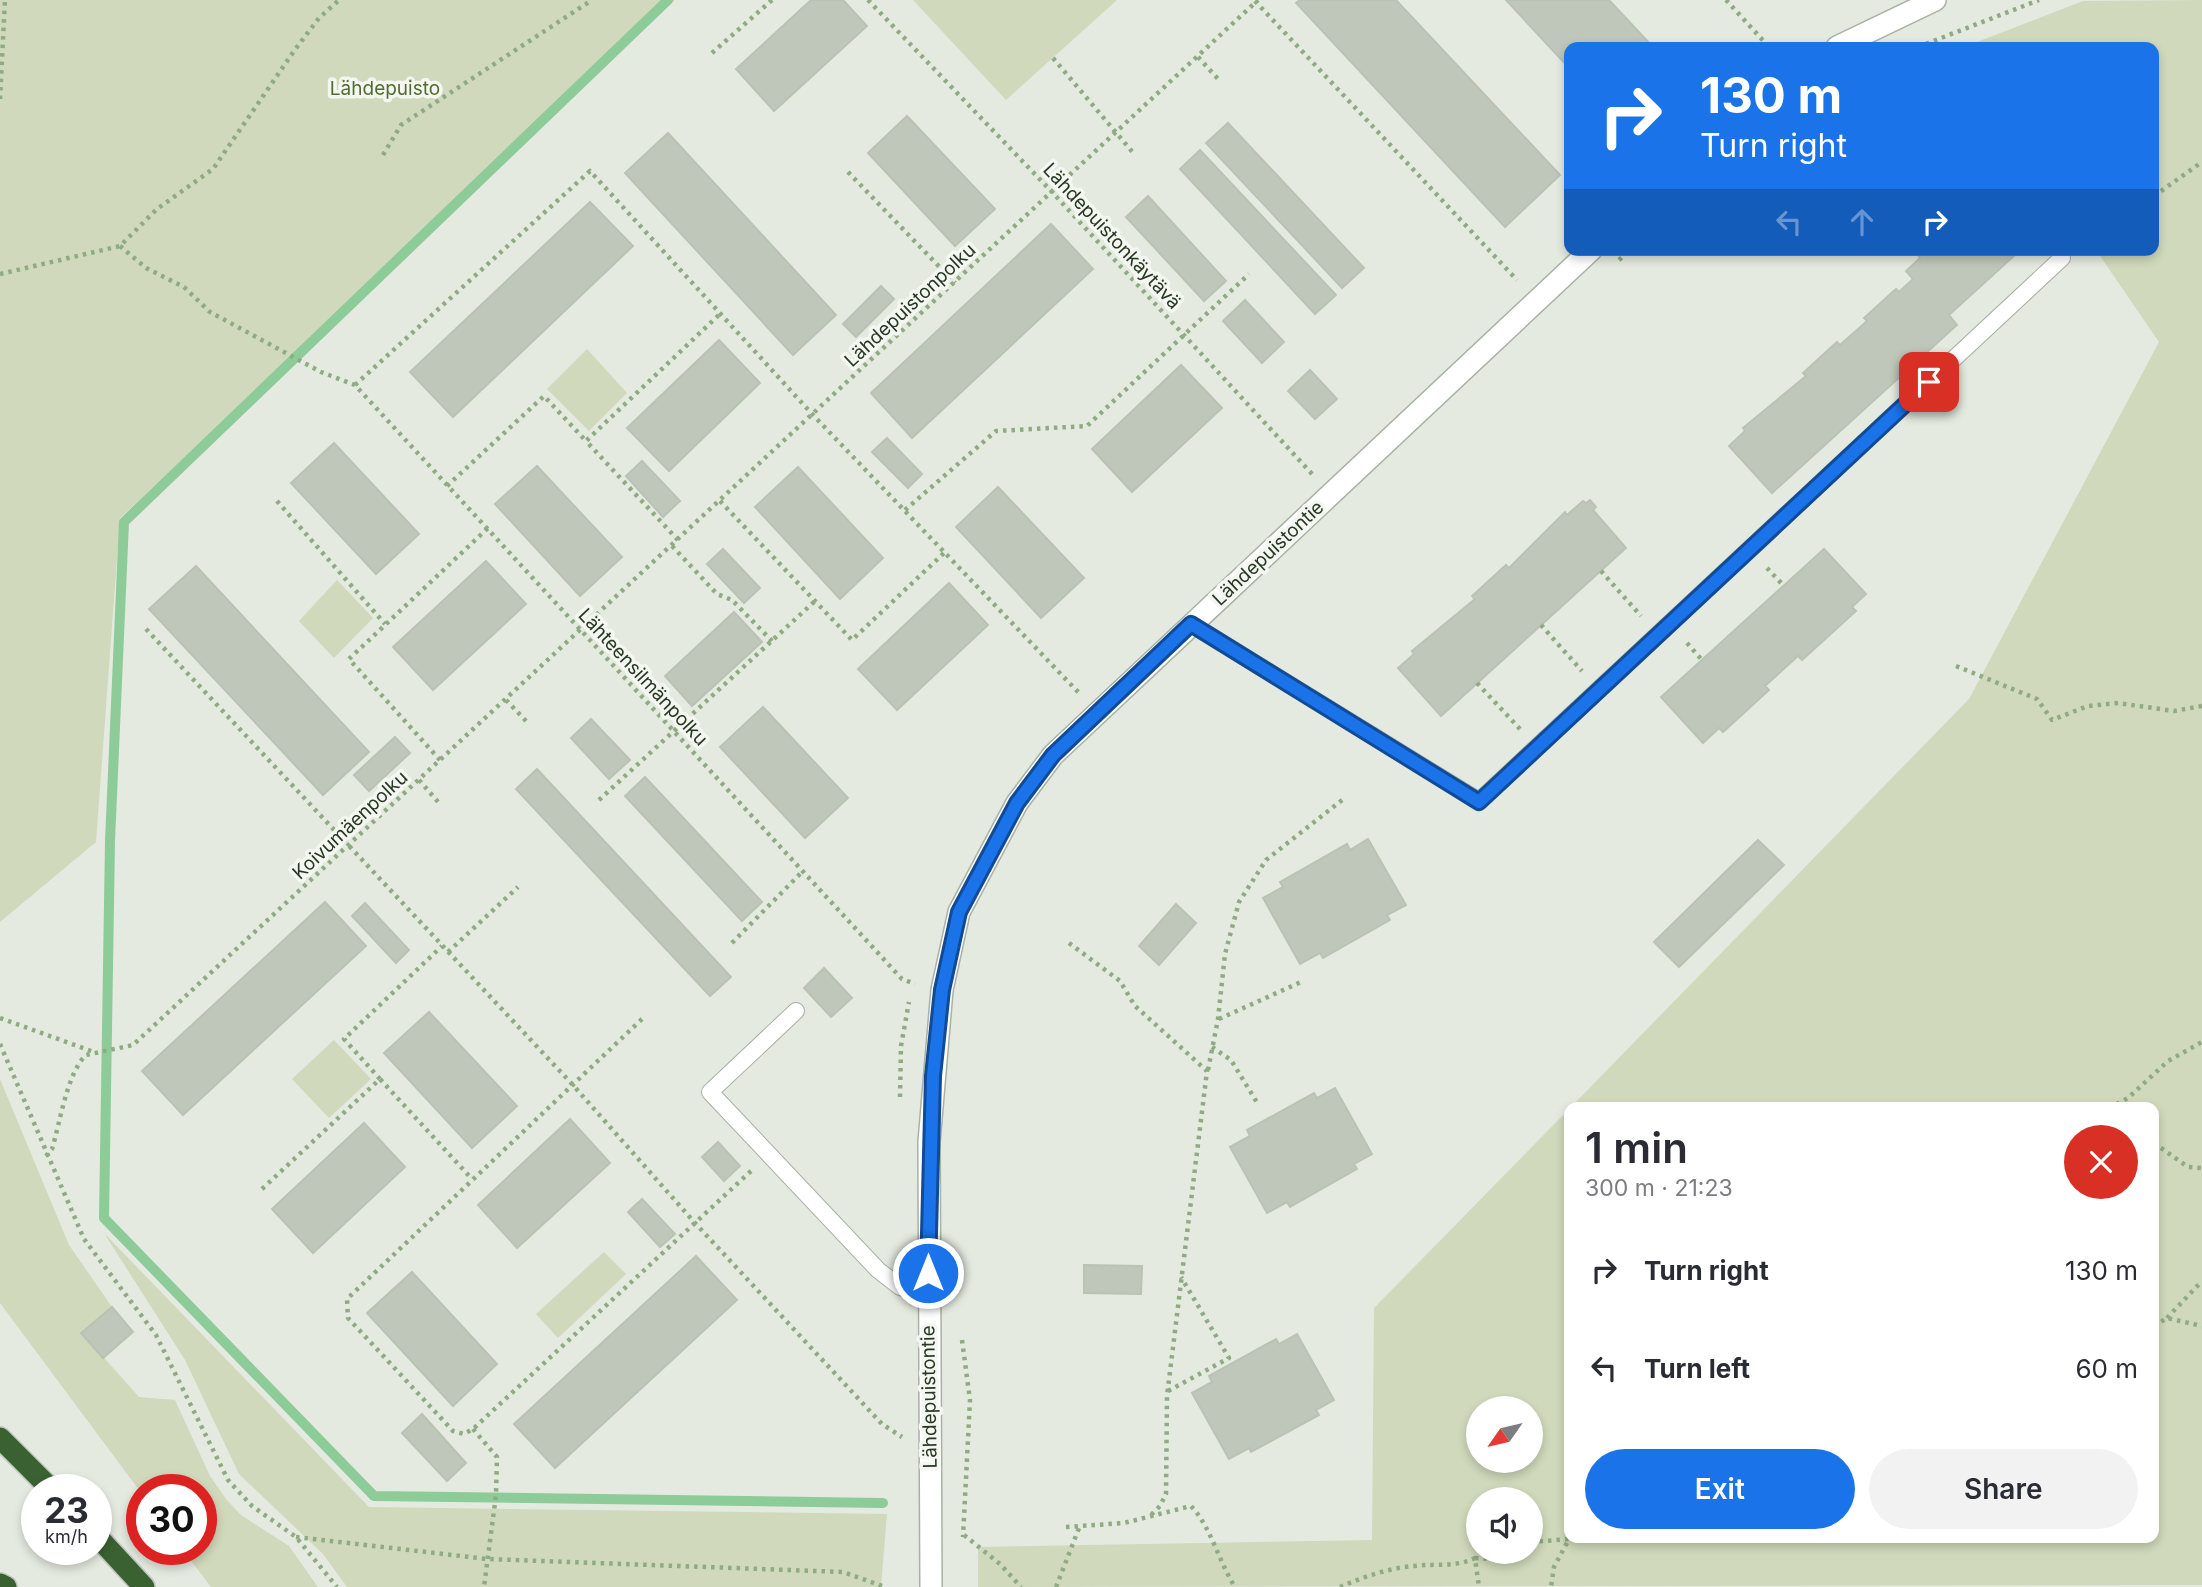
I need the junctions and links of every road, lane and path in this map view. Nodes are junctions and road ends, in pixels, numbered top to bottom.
1 (5, 0) edge
2 (339, 0) edge
3 (593, 0) edge
4 (772, 0) edge
5 (868, 0) edge
6 (1726, 0) edge
7 (1935, 0) edge
8 (2039, 0) edge
9 (1256, 1) edge
10 (1764, 42) edge
11 (1847, 42) edge
12 (1936, 42) edge
13 (712, 53) dead end
14 (1198, 57) junction
15 (1053, 58) dead end
16 (1219, 80) dead end
17 (0, 99) edge
18 (1115, 134) junction
19 (383, 155) dead end
20 (1135, 155) dead end
21 (2202, 162) edge
22 (848, 172) dead end
23 (1052, 192) junction
24 (2159, 192) edge
25 (120, 246) junction
26 (1584, 256) edge
27 (1624, 256) edge
28 (2062, 258) dead end
29 (1611, 268) dead end
30 (0, 274) edge
31 (1248, 274) dead end
32 (955, 283) junction
33 (1536, 300) junction
34 (722, 312) junction
35 (1183, 334) junction
36 (355, 385) junction
37 (813, 415) junction
38 (586, 441) junction
39 (447, 486) junction
40 (1331, 495) junction
41 (277, 501) dead end
42 (720, 501) junction
43 (905, 510) junction
44 (488, 528) junction
45 (678, 540) junction
46 (672, 546) junction
47 (945, 552) junction
48 (1601, 571) dead end
49 (815, 601) junction
50 (385, 624) junction
51 (1191, 624) junction
52 (1541, 625) dead end
53 (146, 629) dead end
54 (581, 630) junction
55 (1658, 635) junction
56 (772, 641) junction
57 (1955, 666) dead end
58 (1477, 683) dead end
59 (1600, 690) junction
60 (506, 700) junction
61 (2202, 706) edge
62 (1097, 712) junction
63 (527, 722) dead end
64 (674, 732) junction
65 (1537, 747) junction
66 (440, 760) junction
67 (419, 780) junction
68 (1346, 797) dead end
69 (599, 800) dead end
70 (439, 803) dead end
71 (349, 846) junction
72 (801, 873) junction
73 (518, 887) dead end
74 (732, 943) dead end
75 (1069, 943) dead end
76 (442, 946) junction
77 (448, 952) junction
78 (1301, 982) dead end
79 (912, 984) dead end
80 (796, 1011) dead end
81 (0, 1018) edge
82 (642, 1019) dead end
83 (1218, 1019) junction
84 (2202, 1042) edge
85 (0, 1044) edge
86 (1212, 1047) junction
87 (95, 1052) junction
88 (1207, 1070) junction
89 (380, 1079) junction
90 (572, 1084) junction
91 (2120, 1102) edge
92 (1258, 1104) dead end
93 (2159, 1147) edge
94 (769, 1154) junction
95 (46, 1156) junction
96 (2202, 1167) edge
97 (471, 1178) junction
98 (262, 1189) dead end
99 (695, 1223) junction
100 (1180, 1277) junction
101 (2202, 1281) edge
102 (928, 1294) junction
103 (2167, 1318) junction
104 (2159, 1323) edge
105 (2202, 1326) edge
106 (961, 1336) dead end
107 (1167, 1391) junction
108 (882, 1424) dead end
109 (473, 1429) junction
110 (0, 1438) edge
111 (36, 1474) edge
112 (1149, 1517) junction
113 (1066, 1527) dead end
114 (1079, 1528) junction
115 (963, 1535) junction
116 (296, 1538) junction
117 (1564, 1539) edge
118 (1543, 1541) edge
119 (1566, 1543) edge
120 (963, 1548) dead end
121 (112, 1552) edge
122 (487, 1559) junction
123 (1466, 1560) edge
124 (1476, 1564) edge
125 (0, 1584) edge
126 (6, 1587) edge
127 (144, 1587) edge
128 (337, 1587) edge
129 (484, 1587) edge
130 (885, 1587) edge
131 (931, 1587) edge
132 (1021, 1587) edge
133 (1056, 1587) edge
134 (1235, 1587) edge
135 (1339, 1587) edge
136 (1479, 1587) edge
137 (1551, 1587) edge

1 - 17 path
2 - 25 path
3 - 19 path
4 - 13 path
5 - 23 path, Lähdepuistonkäytävä
6 - 10 path
7 - 11 street
8 - 12 path
9 - 14 path, Lähdepuistonpolku
9 - 33 path
14 - 16 path
14 - 18 path, Lähdepuistonpolku
15 - 18 path
18 - 20 path
18 - 23 path, Lähdepuistonpolku
21 - 24 path
22 - 32 path
23 - 32 path, Lähdepuistonpolku
23 - 35 path, Lähdepuistonkäytävä
25 - 30 path
25 - 36 path
26 - 33 street, Lähdepuistontie
27 - 29 path
28 - 55 lane
31 - 35 path
32 - 37 path, Lähdepuistonpolku
33 - 40 street, Lähdepuistontie
34 - 36 path
34 - 37 path
34 - 38 path
35 - 40 path, Lähdepuistonkäytävä
35 - 43 path
36 - 39 path, Lähteensilmänpolku
37 - 42 path, Lähdepuistonpolku
37 - 43 path
38 - 39 path
38 - 45 path
39 - 44 path, Lähteensilmänpolku
40 - 51 street, Lähdepuistontie
41 - 50 path
42 - 45 path, Lähdepuistonpolku
42 - 49 path
43 - 47 path
44 - 50 path
44 - 54 path, Lähteensilmänpolku
45 - 46 path, Lähdepuistonpolku
46 - 54 path, Lähdepuistonpolku
46 - 56 path
47 - 49 path
47 - 62 path
48 - 55 path
49 - 56 path
50 - 66 path
51 - 62 street, Lähdepuistontie
51 - 65 lane
52 - 59 path
53 - 71 path
54 - 60 path, Koivumäenpolku
54 - 64 path, Lähteensilmänpolku
55 - 59 lane
56 - 64 path
57 - 61 path
58 - 65 path
59 - 65 lane
60 - 63 path
60 - 66 path, Koivumäenpolku
62 - 102 street, Lähdepuistontie
64 - 69 path
64 - 72 path, Lähteensilmänpolku
66 - 67 path, Koivumäenpolku
67 - 70 path
67 - 71 path, Koivumäenpolku
68 - 83 path
71 - 76 path
71 - 87 path, Koivumäenpolku
72 - 74 path
72 - 79 path, Lähteensilmänpolku
73 - 77 path
75 - 88 path
76 - 77 path
76 - 89 path
77 - 90 path
78 - 83 path
80 - 94 lane
81 - 87 path
82 - 90 path
83 - 86 path
84 - 91 path
85 - 95 path
86 - 88 path
86 - 92 path
87 - 95 path
88 - 100 path
89 - 97 path
89 - 98 path
90 - 97 path
90 - 99 path
93 - 96 path
94 - 99 path
94 - 102 lane
95 - 116 path
97 - 109 path
99 - 108 path
99 - 109 path
100 - 107 path
100 - 107 path
101 - 103 path
102 - 131 street, Lähdepuistontie
103 - 104 path
103 - 105 path
106 - 115 path
107 - 112 path
109 - 122 path
110 - 111 highway
112 - 114 path
112 - 134 path
113 - 114 path
114 - 133 path
115 - 120 path
115 - 132 path
116 - 122 path
116 - 128 path
117 - 118 path
119 - 137 path
121 - 127 highway
122 - 129 path
122 - 130 path
123 - 135 path
124 - 136 path
125 - 126 highway

